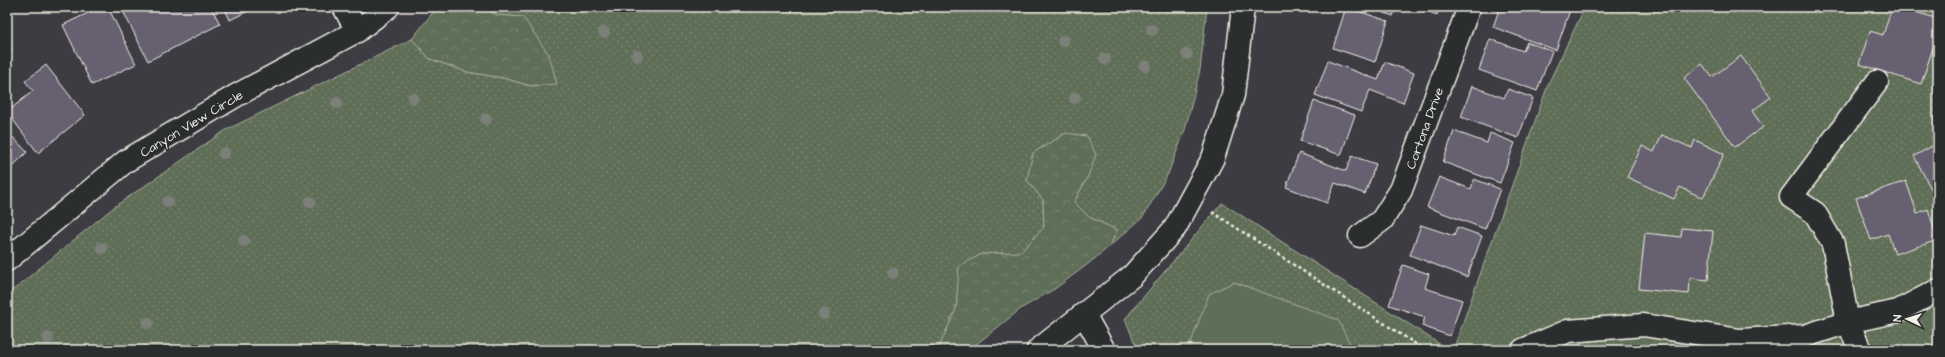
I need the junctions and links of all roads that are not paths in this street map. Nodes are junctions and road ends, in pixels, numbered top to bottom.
1 (344, 7) edge
2 (388, 7) edge
3 (1243, 7) edge
4 (1469, 7) edge
5 (357, 31) junction
6 (1877, 82) dead end
7 (1360, 236) dead end
8 (7, 260) edge
9 (1938, 290) edge
10 (1084, 314) junction
11 (1848, 322) junction
12 (1038, 350) edge
13 (1104, 350) edge
14 (1523, 350) edge
15 (1860, 350) edge

1 - 5 street
2 - 5 street, Canyon View Circle
3 - 10 street
4 - 7 street, Cortona Drive
5 - 8 street, Canyon View Circle
6 - 11 street
9 - 11 street
10 - 12 street
10 - 13 street
11 - 14 street
11 - 15 street

